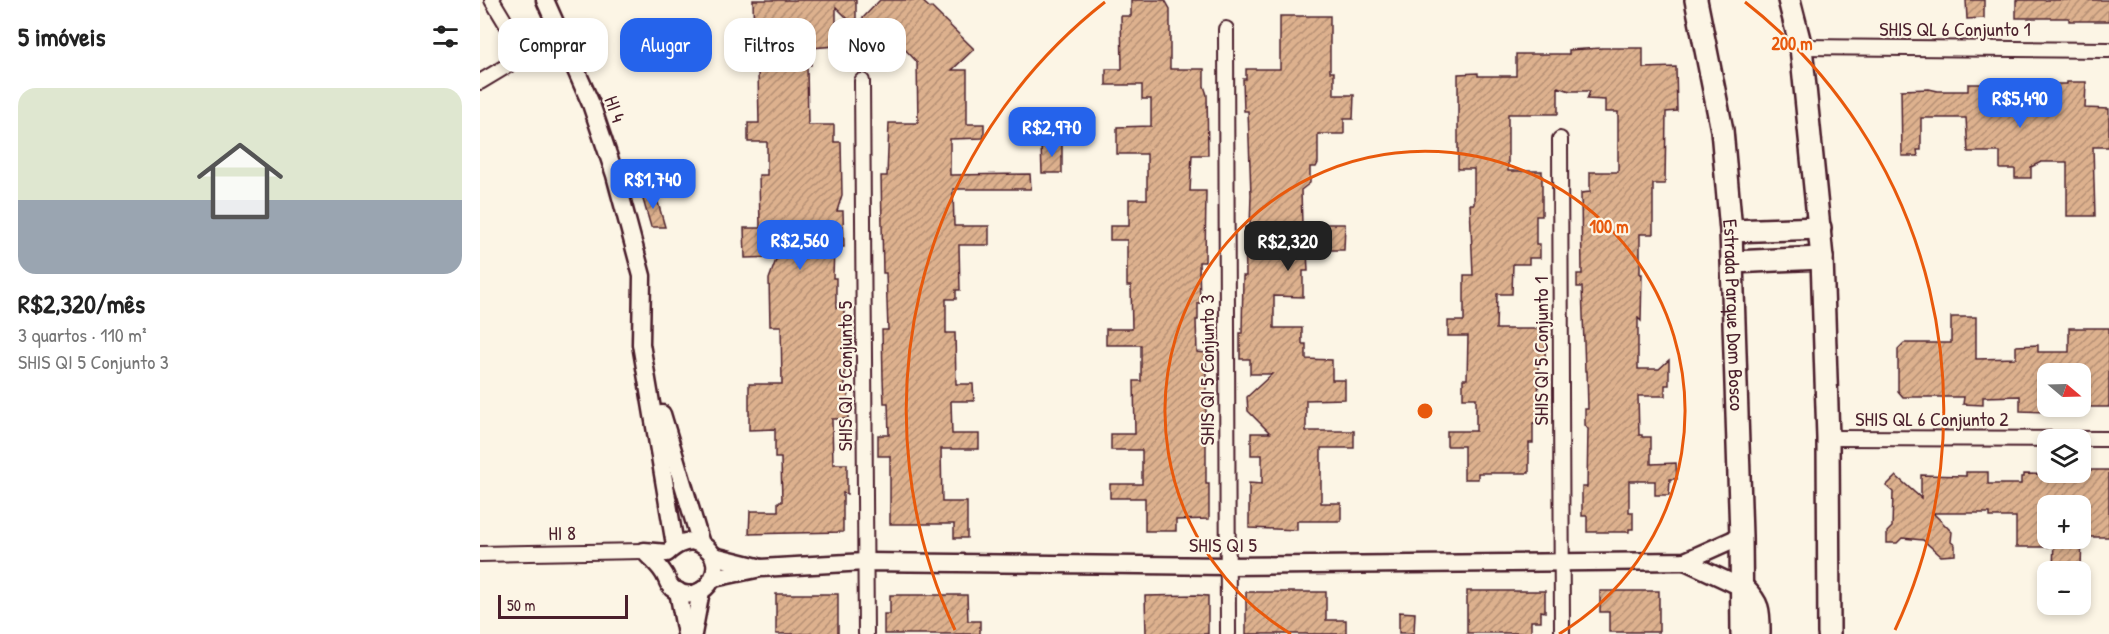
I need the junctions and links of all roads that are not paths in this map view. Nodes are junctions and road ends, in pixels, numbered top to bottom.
1 (492, 0) edge
2 (545, 0) edge
3 (1696, 0) edge
4 (1789, 0) edge
5 (503, 18) edge
6 (554, 18) edge
7 (1226, 29) dead end
8 (1801, 47) junction
9 (2109, 50) edge
10 (498, 72) edge
11 (577, 72) edge
12 (862, 81) dead end
13 (480, 82) edge
14 (1560, 139) dead end
15 (1820, 228) junction
16 (1731, 231) junction
17 (1822, 258) junction
18 (1733, 262) junction
19 (641, 344) junction
20 (1828, 438) junction
21 (2109, 439) edge
22 (1741, 536) junction
23 (701, 544) junction
24 (675, 545) junction
25 (644, 551) junction
26 (480, 555) edge
27 (714, 556) junction
28 (1685, 561) junction
29 (866, 562) junction
30 (1561, 562) junction
31 (1227, 566) junction
32 (762, 568) junction
33 (714, 578) junction
34 (1743, 588) junction
35 (678, 591) junction
36 (701, 591) junction
37 (686, 634) edge
38 (693, 634) edge
39 (866, 634) edge
40 (1228, 634) edge
41 (1562, 634) edge
42 (1742, 634) edge
43 (1759, 634) edge
44 (1829, 634) edge

1 - 5 street
2 - 6 street, HI 4
3 - 16 main road, Estrada Parque Dom Bosco
4 - 8 main road
7 - 31 street, SHIS QI 5 Conjunto 3
8 - 9 street, SHIS QL 6 Conjunto 1
8 - 15 main road
10 - 13 street
11 - 19 street, HI 4
12 - 29 street, SHIS QI 5 Conjunto 5
14 - 30 street, SHIS QI 5 Conjunto 1
15 - 16 main road
15 - 17 main road
16 - 18 main road, Estrada Parque Dom Bosco
17 - 18 main road
17 - 20 main road
18 - 22 main road, Estrada Parque Dom Bosco
19 - 23 street, HI 4
19 - 24 street, HI 4
20 - 21 street, SHIS QL 6 Conjunto 2
20 - 44 main road
22 - 28 street, SHIS QI 5
22 - 34 main road, Estrada Parque Dom Bosco
23 - 24 street
23 - 27 street
24 - 25 street
25 - 26 street, HI 8
25 - 35 street
27 - 32 street, SHIS QI 5
27 - 33 street
28 - 30 street, SHIS QI 5
28 - 34 street, SHIS QI 5
29 - 31 street, SHIS QI 5
29 - 32 street, SHIS QI 5
29 - 39 street, SHIS QI 5 Conjunto 5
30 - 31 street, SHIS QI 5
30 - 41 street, SHIS QI 5 Conjunto 1
31 - 40 street, SHIS QI 5 Conjunto 3
32 - 33 street, SHIS QI 5
33 - 36 street
34 - 42 main road, Estrada Parque Dom Bosco
34 - 43 main road
35 - 36 street
35 - 37 street
36 - 38 street

